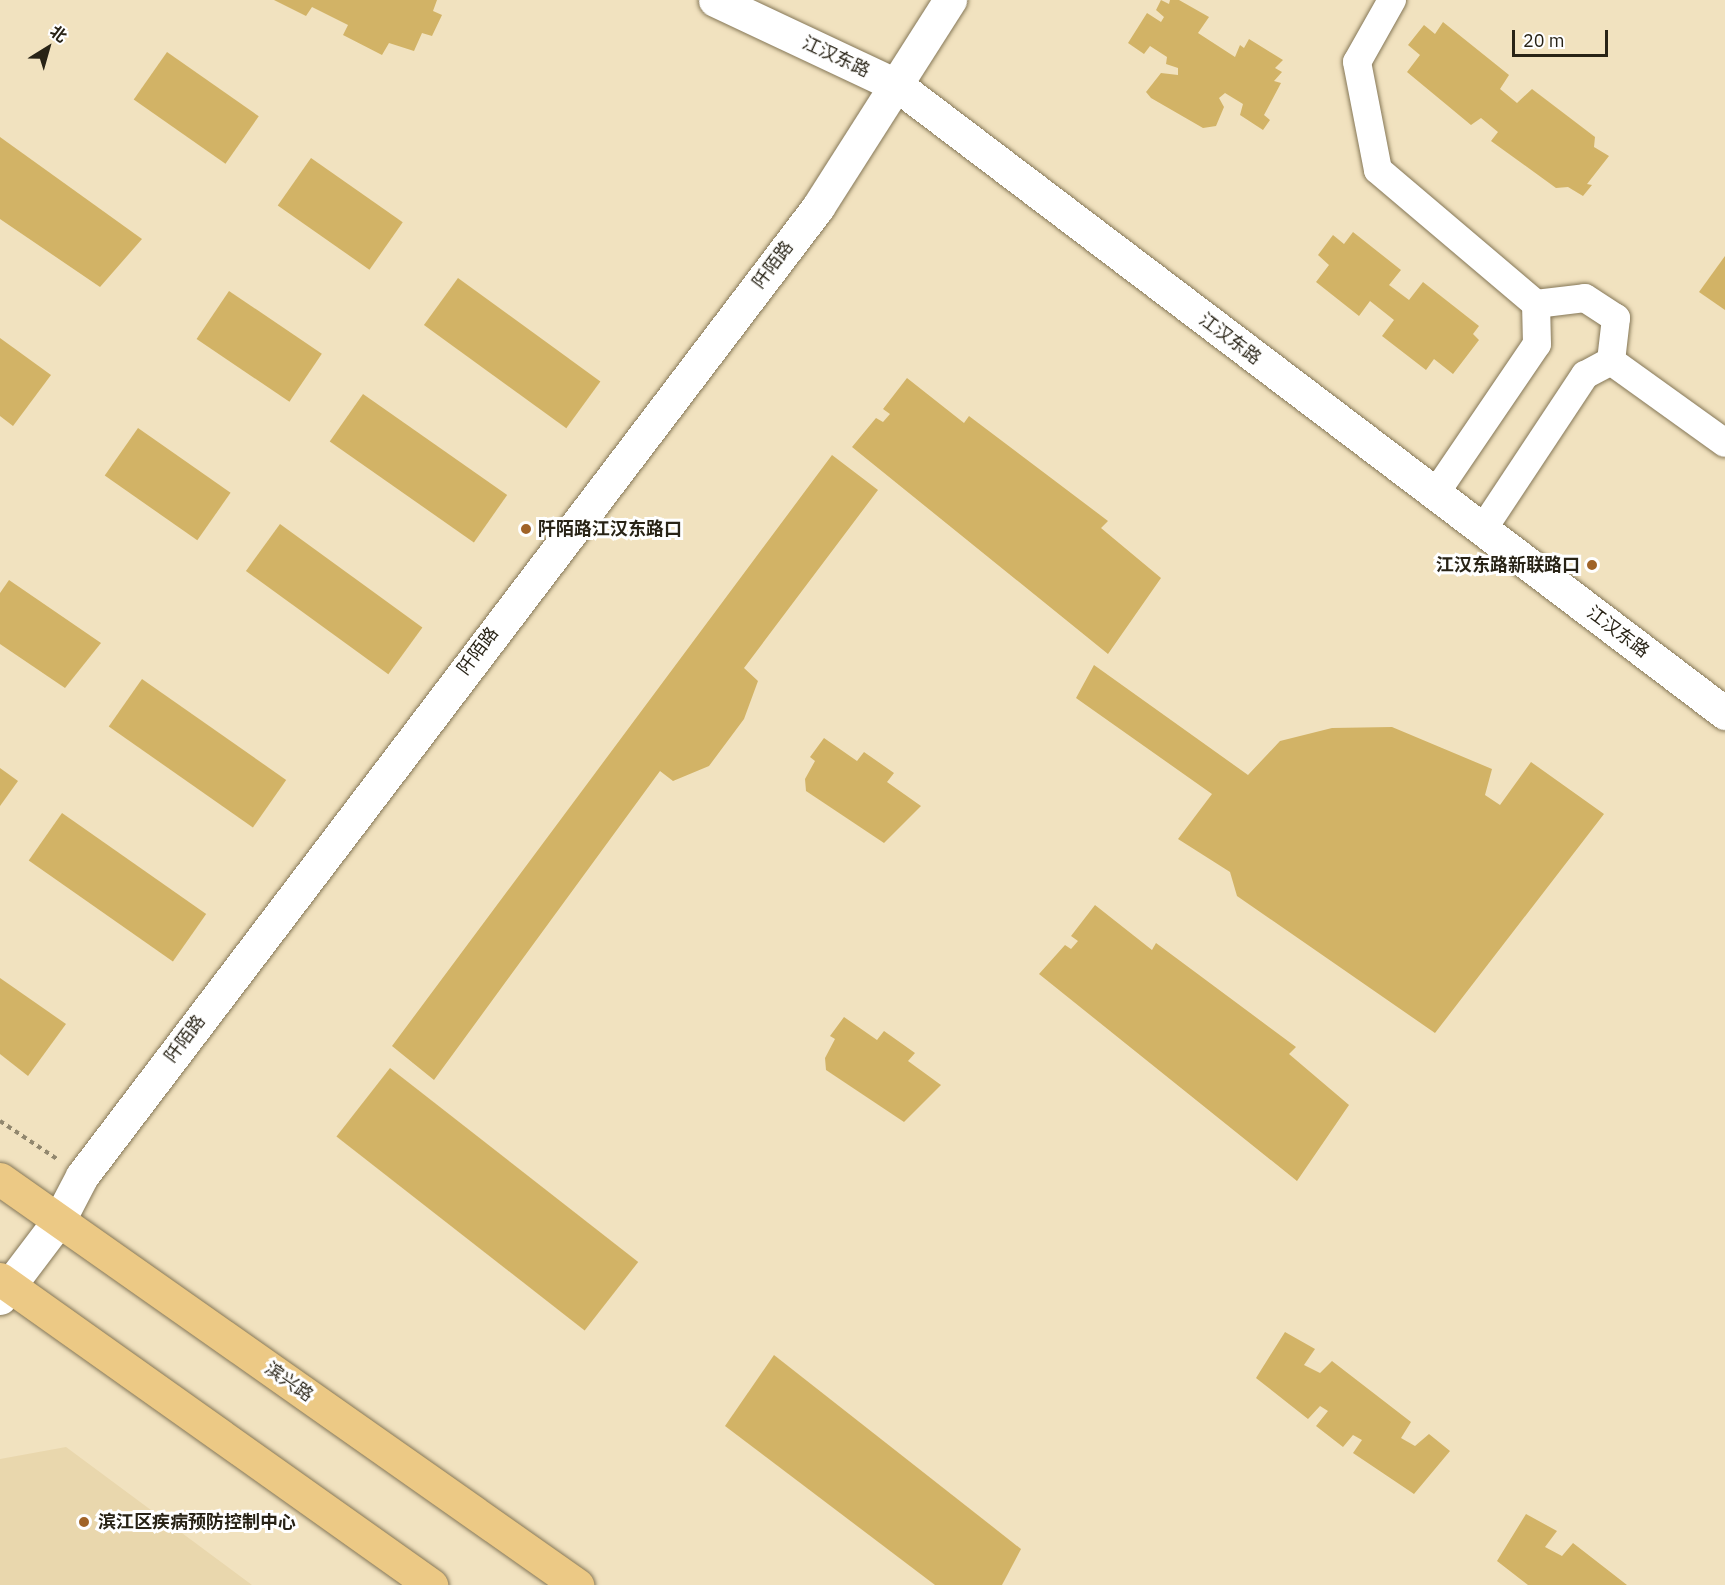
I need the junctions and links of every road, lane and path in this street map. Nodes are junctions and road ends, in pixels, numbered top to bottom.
1 (715, 0) edge
2 (950, 0) edge
3 (1392, 0) edge
4 (898, 86) junction
5 (1536, 304) junction
6 (1611, 361) junction
7 (1725, 443) edge
8 (1435, 494) junction
9 (1483, 529) junction
10 (1725, 712) edge
11 (0, 1121) edge
12 (82, 1176) junction
13 (0, 1179) edge
14 (59, 1220) junction
15 (3, 1288) edge
16 (431, 1585) edge
17 (577, 1585) edge

1 - 4 street, 江汉东路
2 - 4 street, 阡陌路
3 - 5 street
4 - 8 street, 江汉东路
4 - 12 street, 阡陌路
5 - 6 street
5 - 8 street
6 - 7 street
6 - 9 street
8 - 9 street, 江汉东路
9 - 10 street, 江汉东路
11 - 12 path
12 - 14 street, 阡陌路
13 - 14 main road, 滨兴路
14 - 15 street, 阡陌路
14 - 17 main road, 滨兴路
15 - 16 main road

